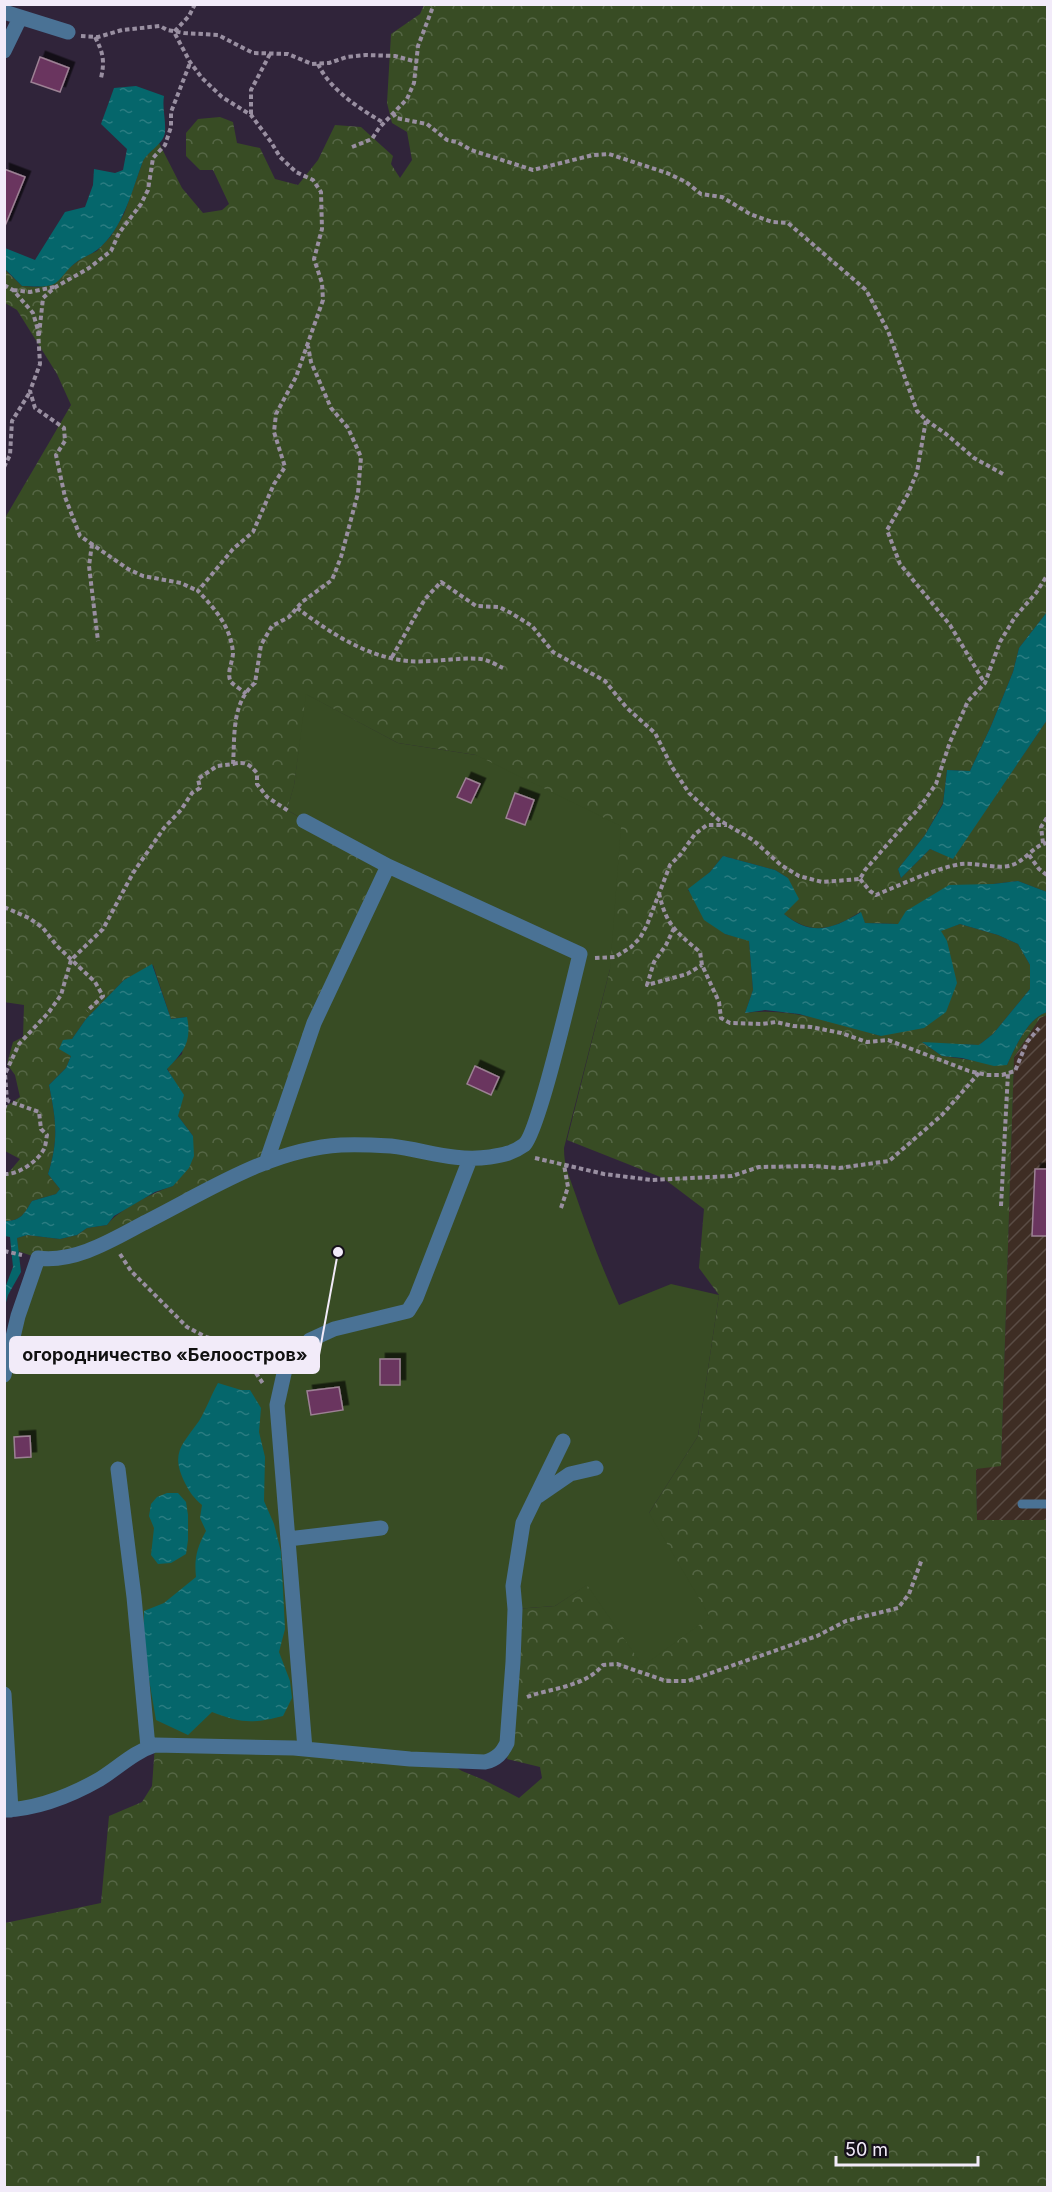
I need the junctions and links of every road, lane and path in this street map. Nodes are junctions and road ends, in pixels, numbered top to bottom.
1 (195, 4) edge
2 (435, 4) edge
3 (4, 12) edge
4 (20, 18) junction
5 (68, 32) joint
6 (174, 32) junction
7 (95, 37) junction
8 (4, 51) edge
9 (270, 54) junction
10 (190, 62) junction
11 (417, 62) junction
12 (318, 64) junction
13 (101, 78) dead end
14 (393, 113) junction
15 (251, 115) junction
16 (384, 123) junction
17 (352, 147) dead end
18 (4, 285) edge
19 (58, 286) junction
20 (13, 290) junction
21 (38, 339) junction
22 (308, 346) junction
23 (30, 391) junction
24 (926, 420) junction
25 (4, 467) edge
26 (1003, 474) dead end
27 (92, 544) junction
28 (1047, 574) edge
29 (198, 591) junction
30 (297, 608) junction
31 (98, 641) dead end
32 (392, 657) junction
33 (503, 668) dead end
34 (985, 683) junction
35 (246, 694) junction
36 (233, 764) junction
37 (1047, 816) edge
38 (304, 820) joint
39 (727, 825) junction
40 (1045, 843) edge
41 (1029, 855) junction
42 (388, 866) junction
43 (1047, 876) edge
44 (861, 879) junction
45 (659, 893) junction
46 (4, 907) edge
47 (674, 928) junction
48 (580, 954) junction
49 (71, 960) junction
50 (702, 965) junction
51 (87, 1011) dead end
52 (1039, 1028) dead end
53 (979, 1073) junction
54 (1008, 1073) junction
55 (7, 1101) junction
56 (4, 1109) edge
57 (513, 1152) junction
58 (470, 1160) junction
59 (266, 1163) junction
60 (564, 1166) junction
61 (4, 1174) edge
62 (1001, 1206) dead end
63 (561, 1208) dead end
64 (108, 1242) junction
65 (6, 1252) edge
66 (23, 1255) dead end
67 (4, 1375) edge
68 (279, 1396) junction
69 (563, 1441) dead end
70 (118, 1468) dead end
71 (596, 1468) dead end
72 (534, 1500) junction
73 (1023, 1504) dead end
74 (1047, 1504) edge
75 (381, 1528) dead end
76 (288, 1539) junction
77 (922, 1559) dead end
78 (4, 1694) edge
79 (510, 1706) junction
80 (148, 1748) junction
81 (305, 1749) junction
82 (8, 1810) edge

1 - 6 path
2 - 11 path
3 - 4 street
4 - 5 street
4 - 8 street
5 - 7 path
6 - 7 path
6 - 9 path
6 - 10 path
7 - 13 path
9 - 12 path
9 - 15 path
10 - 15 path
10 - 19 path
11 - 12 path
11 - 14 path
12 - 16 path
14 - 16 path
14 - 24 path
15 - 22 path
16 - 17 path
18 - 20 path
19 - 20 path
19 - 21 path
20 - 21 path
21 - 23 path
22 - 29 path
22 - 30 path
23 - 25 path
23 - 27 path
24 - 26 path
24 - 34 path
27 - 29 path
27 - 31 path
28 - 34 path
29 - 35 path
30 - 32 path
30 - 35 path
32 - 33 path
32 - 39 path
34 - 44 path
35 - 36 path
36 - 38 path
36 - 49 path
37 - 40 path
38 - 42 street
39 - 44 path
39 - 45 path
40 - 41 path
41 - 43 path
41 - 44 path
42 - 48 street
42 - 59 street
45 - 47 path
45 - 48 path
46 - 49 path
47 - 50 path
47 - 50 path
48 - 57 street
49 - 51 path
49 - 55 path
50 - 53 path
52 - 54 path
53 - 54 path
53 - 60 path
54 - 62 path
55 - 56 path
55 - 61 path
57 - 58 street
57 - 60 path
58 - 59 street
58 - 68 street
59 - 64 street
60 - 63 path
64 - 67 street
64 - 68 path
65 - 66 path
68 - 76 street
69 - 72 street
70 - 80 street
71 - 72 street
72 - 79 street
73 - 74 lane
75 - 76 street
76 - 81 street
77 - 79 path
78 - 82 street
79 - 81 street
80 - 81 street
80 - 82 street

